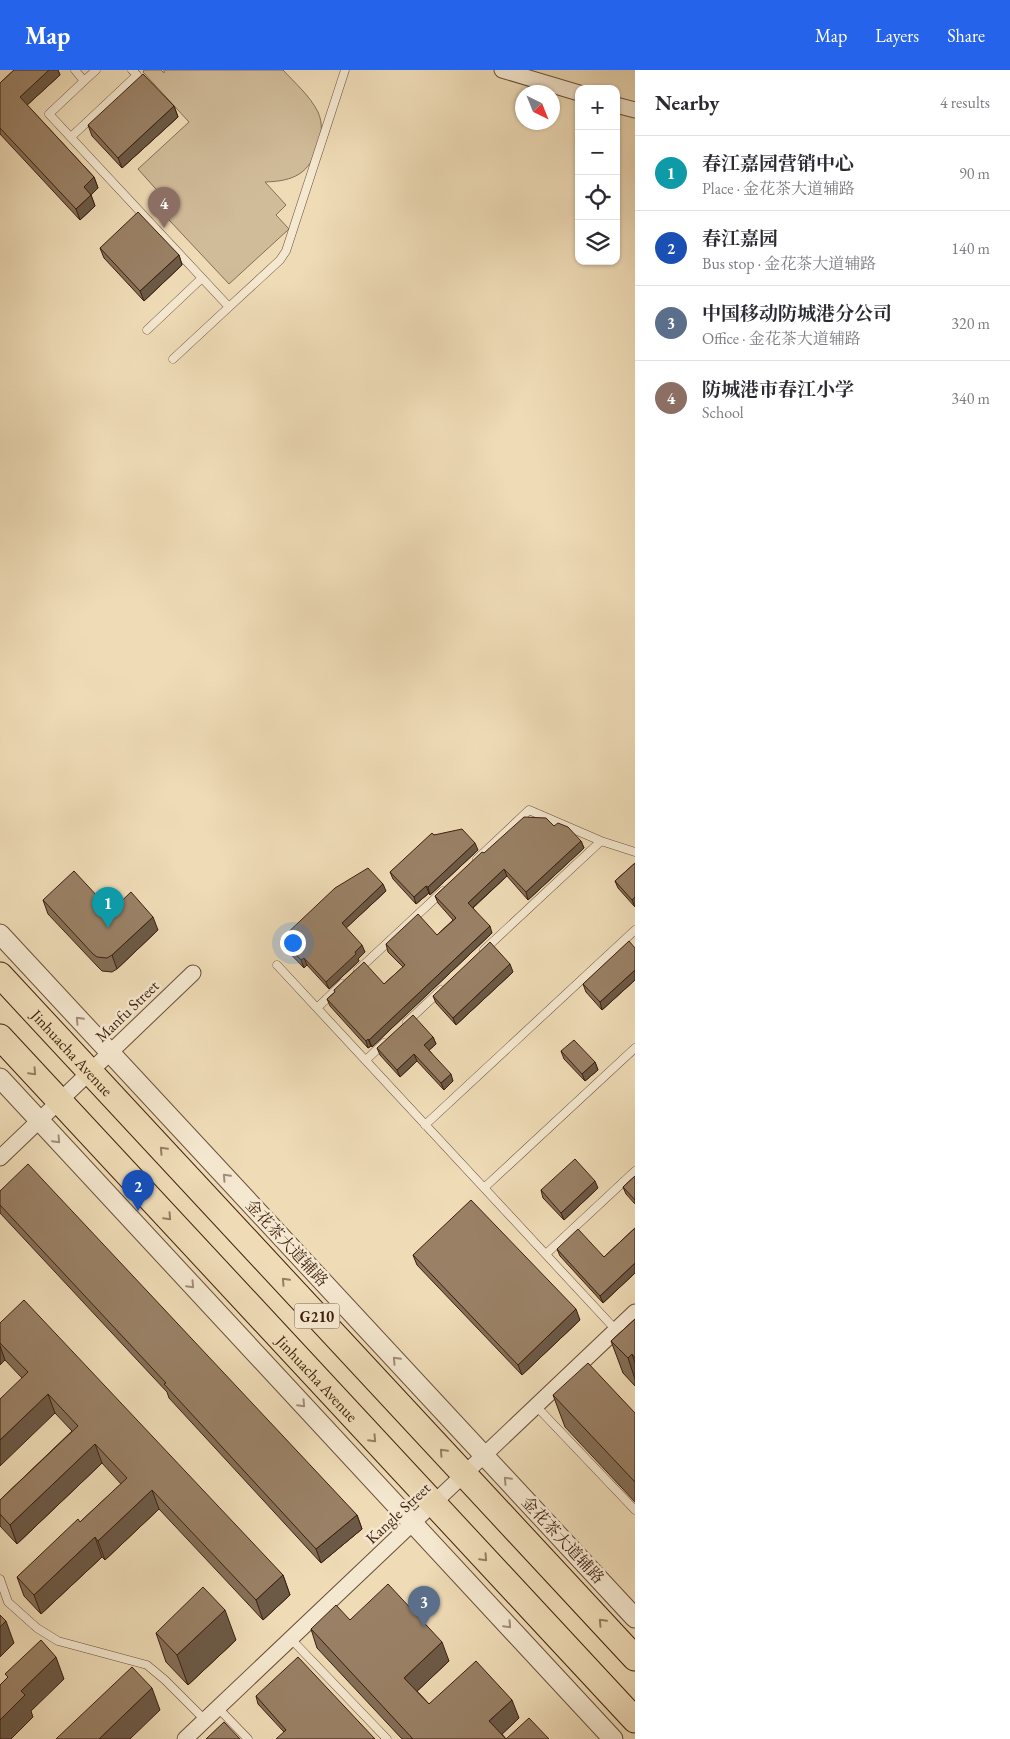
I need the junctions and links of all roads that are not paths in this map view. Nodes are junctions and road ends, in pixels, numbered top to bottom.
1 (74, 70) edge
2 (96, 70) edge
3 (132, 70) edge
4 (345, 70) edge
5 (502, 70) edge
6 (84, 81) junction
7 (575, 92) edge
8 (620, 105) edge
9 (635, 110) edge
10 (71, 137) junction
11 (202, 278) junction
12 (229, 307) junction
13 (147, 330) dead end
14 (173, 359) dead end
15 (601, 841) junction
16 (635, 852) edge
17 (471, 865) edge
18 (449, 885) edge
19 (635, 930) edge
20 (0, 934) edge
21 (480, 954) edge
22 (277, 965) dead end
23 (193, 972) dead end
24 (354, 974) edge
25 (0, 975) edge
26 (346, 981) edge
27 (444, 987) edge
28 (317, 1008) junction
29 (401, 1027) edge
30 (0, 1037) edge
31 (387, 1040) edge
32 (635, 1048) edge
33 (110, 1052) junction
34 (366, 1060) junction
35 (90, 1071) junction
36 (0, 1078) edge
37 (59, 1100) junction
38 (39, 1120) junction
39 (426, 1125) junction
40 (0, 1158) edge
41 (635, 1171) edge
42 (484, 1188) junction
43 (546, 1254) junction
44 (635, 1312) edge
45 (616, 1330) junction
46 (536, 1406) junction
47 (484, 1456) junction
48 (464, 1474) junction
49 (434, 1504) junction
50 (635, 1510) edge
51 (413, 1523) junction
52 (0, 1579) edge
53 (635, 1618) edge
54 (291, 1639) junction
55 (635, 1658) edge
56 (218, 1708) junction
57 (205, 1720) junction
58 (635, 1720) edge
59 (185, 1739) edge
60 (248, 1739) edge
61 (387, 1739) edge
62 (613, 1739) edge

1 - 6 lane
2 - 6 lane
3 - 10 lane
4 - 12 lane
5 - 7 street
6 - 10 lane
8 - 9 street
10 - 11 lane
11 - 12 lane
11 - 13 lane
12 - 14 lane
15 - 16 lane
15 - 17 lane
15 - 21 lane
18 - 24 lane
19 - 39 lane
33 -> 20 street, 金花茶大道辅路
22 - 28 lane
23 - 33 street, Manfu Street
25 - 35 highway, Jinhuacha Avenue / G210
26 - 28 lane
27 - 29 lane
28 - 34 lane
30 -> 37 highway, Jinhuacha Avenue / G210
31 - 34 lane
32 - 42 lane
33 - 35 street, Manfu Street
47 -> 33 street, 金花茶大道辅路
34 - 39 lane
35 - 37 street, Manfu Street
48 -> 35 highway, Jinhuacha Avenue / G210
36 - 38 street
37 - 38 street, Manfu Street
37 -> 49 highway, Jinhuacha Avenue / G210
38 - 40 street, Manfu Street
38 -> 51 street
39 - 42 lane
41 - 43 lane
42 - 43 lane
43 - 45 lane
44 - 45 street, Kangle Street
45 - 46 street, Kangle Street
46 - 47 street, Kangle Street
46 - 50 lane
47 - 48 street, Kangle Street
53 -> 47 street, 金花茶大道辅路
48 - 49 street, Kangle Street
55 -> 48 highway, Jinhuacha Avenue / G210
49 - 51 street, Kangle Street
49 -> 58 highway, Jinhuacha Avenue / G210
51 - 54 street, Kangle Street
51 -> 62 street
52 - 57 lane
54 - 56 street, Kangle Street
54 - 61 lane
56 - 57 street, Kangle Street
56 - 60 lane
57 - 59 street, Kangle Street

